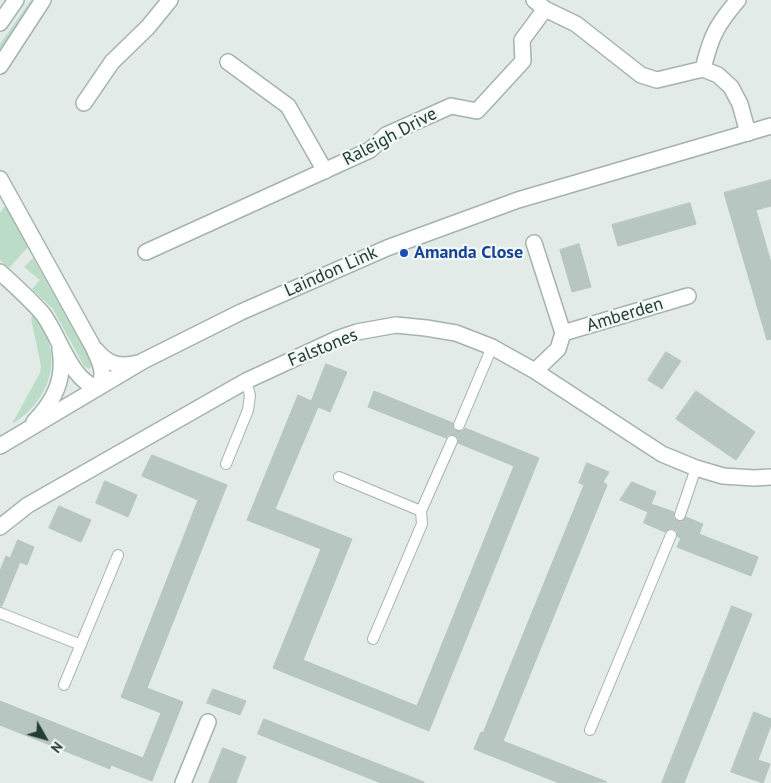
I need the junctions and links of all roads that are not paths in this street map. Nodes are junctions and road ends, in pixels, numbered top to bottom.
1 (16, 0) edge
2 (43, 0) edge
3 (170, 0) edge
4 (738, 0) edge
5 (539, 4) edge
6 (0, 23) edge
7 (228, 62) dead end
8 (0, 66) edge
9 (703, 69) junction
10 (84, 104) dead end
11 (771, 126) edge
12 (748, 133) junction
13 (325, 171) junction
14 (0, 179) edge
15 (534, 243) dead end
16 (146, 252) dead end
17 (0, 272) edge
18 (688, 296) dead end
19 (54, 331) junction
20 (562, 333) junction
21 (92, 345) junction
22 (492, 347) junction
23 (144, 361) junction
24 (535, 371) junction
25 (246, 381) junction
26 (98, 388) junction
27 (458, 425) dead end
28 (20, 435) junction
29 (452, 441) dead end
30 (0, 446) edge
31 (226, 464) dead end
32 (696, 468) junction
33 (771, 477) edge
34 (339, 478) dead end
35 (421, 511) junction
36 (680, 515) dead end
37 (0, 528) edge
38 (672, 535) dead end
39 (118, 555) dead end
40 (0, 612) edge
41 (373, 639) dead end
42 (80, 645) junction
43 (64, 685) dead end
44 (208, 722) dead end
45 (590, 730) dead end
46 (183, 783) edge

1 - 6 street
2 - 8 street
3 - 10 street
4 - 9 street
5 - 9 street
5 - 13 street, Raleigh Drive
7 - 13 street, Raleigh Drive
9 - 12 street
11 - 12 street, Laindon Link
12 - 23 street, Laindon Link
13 - 16 street, Raleigh Drive
14 - 21 street
15 - 20 street, Amberden
17 - 19 street
18 - 20 street, Amberden
19 - 26 street
19 - 28 street
20 - 24 street, Amberden
21 - 23 street
21 - 26 street
22 - 24 street, Falstones
22 - 25 street, Falstones
22 - 27 lane
23 - 26 street, Laindon Link
24 - 32 street, Falstones
25 - 31 lane
25 - 37 street, Falstones
26 - 28 street, Laindon Link
28 - 30 street, Laindon Link
29 - 35 lane
32 - 33 street, Falstones
32 - 36 lane
34 - 35 lane
35 - 41 lane
38 - 45 lane
39 - 42 lane
40 - 42 lane
42 - 43 lane
44 - 46 street

